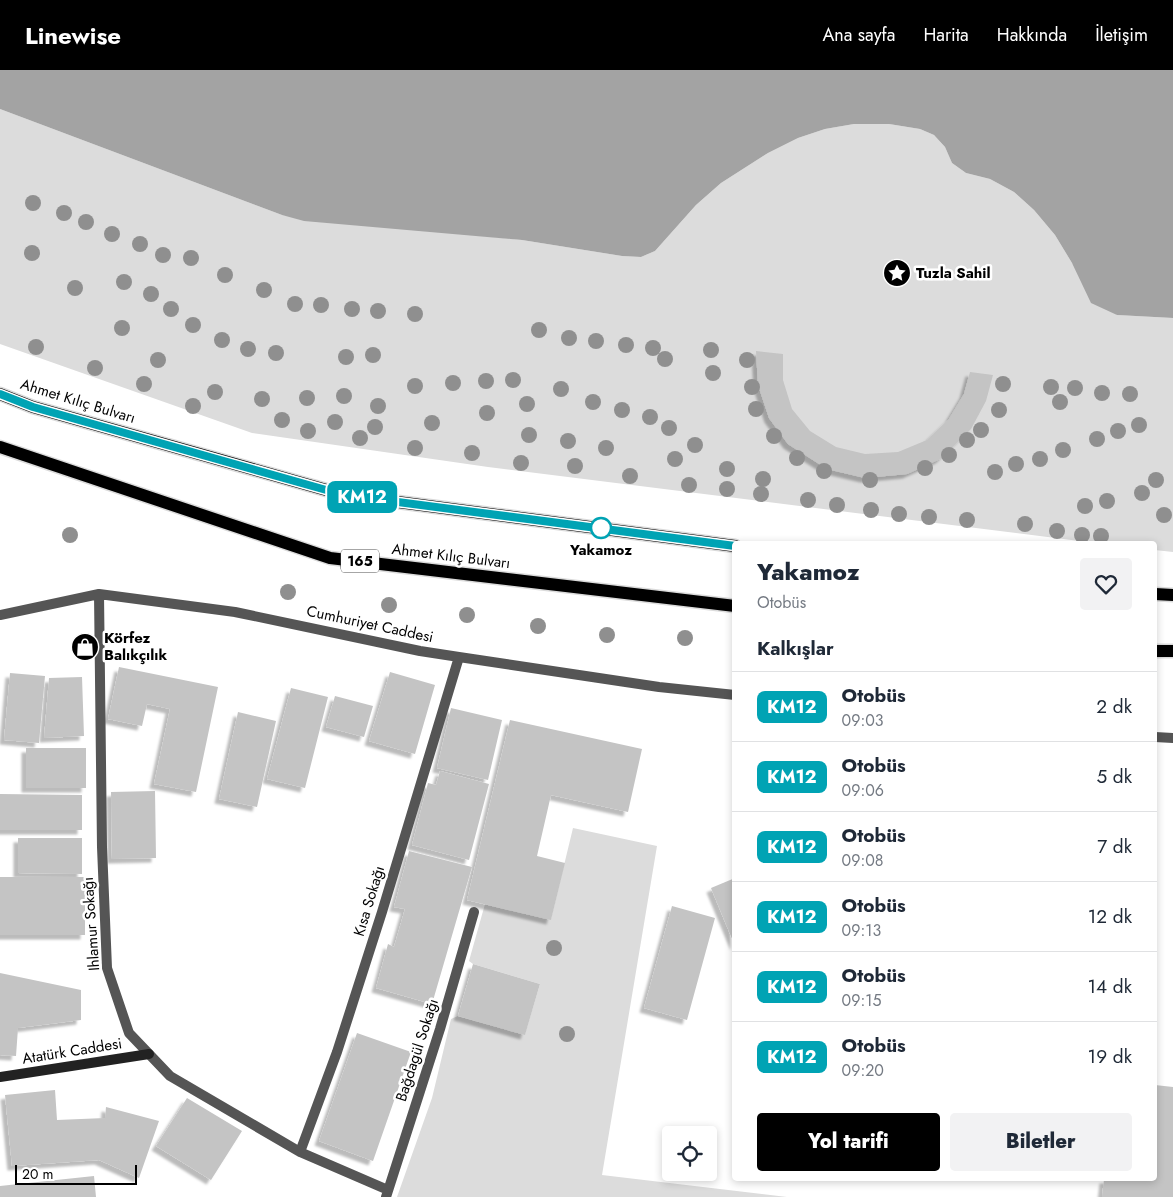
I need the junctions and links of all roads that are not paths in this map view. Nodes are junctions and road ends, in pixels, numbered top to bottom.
1 (0, 394) edge
2 (0, 447) edge
3 (732, 546) edge
4 (99, 594) junction
5 (1157, 594) edge
6 (1173, 595) edge
7 (732, 606) edge
8 (0, 615) edge
9 (1157, 650) edge
10 (1173, 651) edge
11 (459, 657) junction
12 (732, 695) edge
13 (1157, 737) edge
14 (1173, 738) edge
15 (474, 912) dead end
16 (150, 1054) junction
17 (0, 1077) edge
18 (300, 1152) junction
19 (387, 1193) edge

1 - 3 main road, Ahmet Kılıç Bulvarı
2 - 7 main road, Ahmet Kılıç Bulvarı / 165
4 - 8 street, Cumhuriyet Caddesi
4 - 11 street, Cumhuriyet Caddesi
4 - 16 street, Ihlamur Sokağı
5 - 6 main road
9 - 10 main road
11 - 12 street, Cumhuriyet Caddesi
11 - 18 street, Kısa Sokağı
13 - 14 street
15 - 19 street, Bağdagül Sokağı
16 - 17 street, Atatürk Caddesi
16 - 18 street, Ihlamur Sokağı
18 - 19 street, Ihlamur Sokağı

